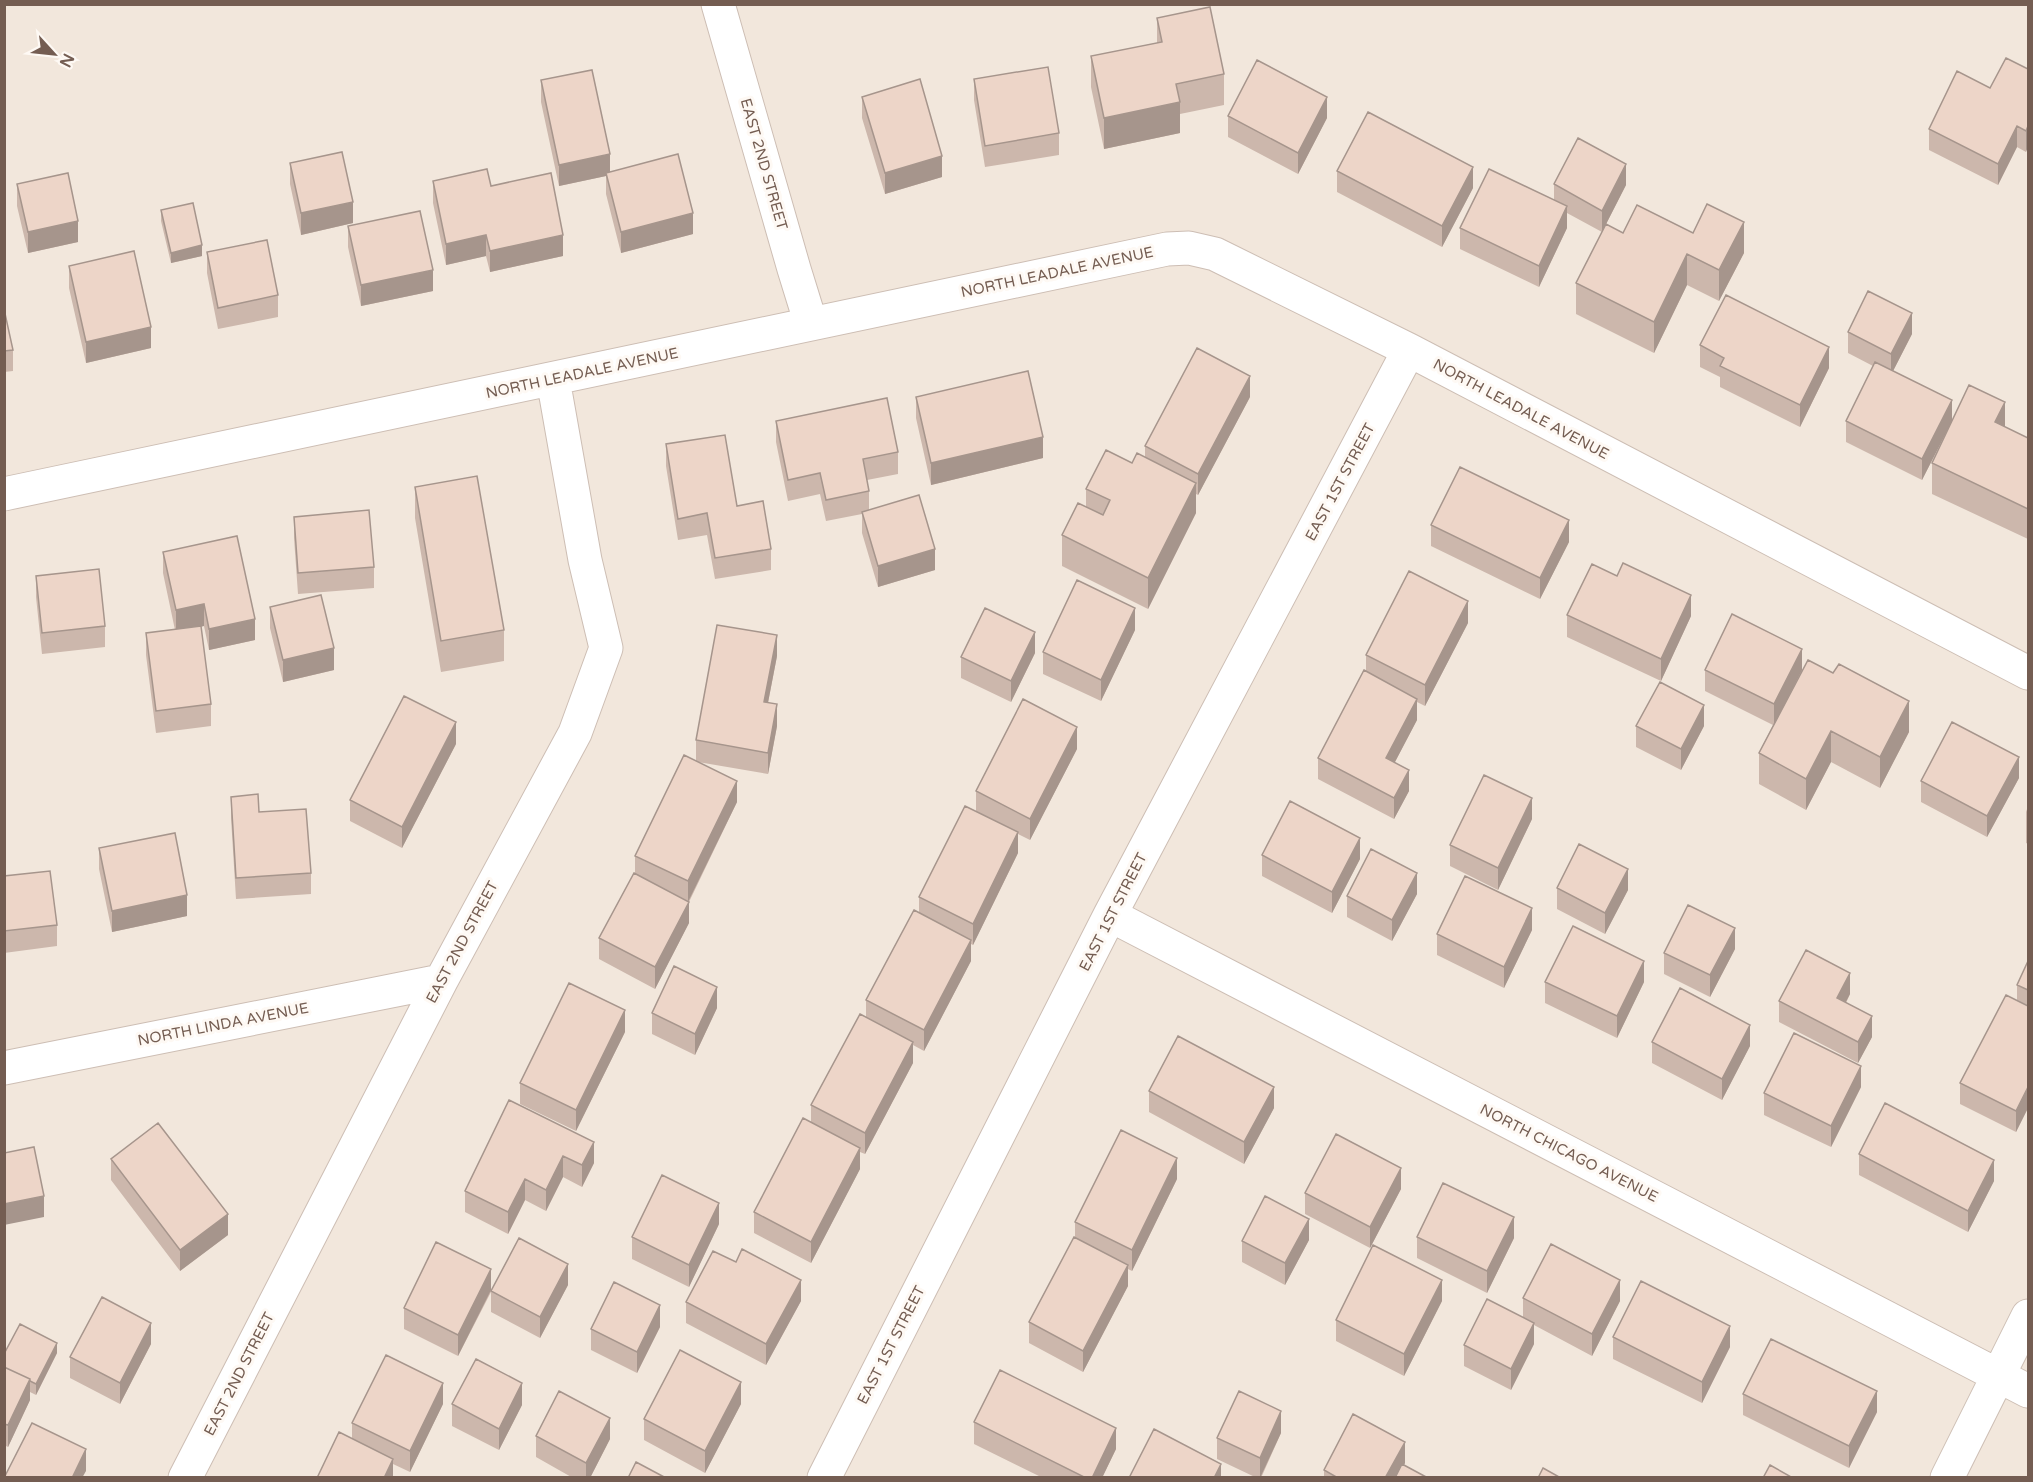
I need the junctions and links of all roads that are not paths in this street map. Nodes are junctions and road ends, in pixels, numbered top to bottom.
1 (718, 4) edge
2 (811, 324) junction
3 (1409, 350) junction
4 (553, 379) junction
5 (4, 494) edge
6 (2028, 674) edge
7 (1110, 915) junction
8 (441, 981) junction
9 (4, 1068) edge
10 (2028, 1316) edge
11 (1998, 1375) junction
12 (2028, 1390) edge
13 (185, 1478) edge
14 (824, 1478) edge
15 (1947, 1478) edge

1 - 2 street, EAST 2ND STREET
2 - 3 street, NORTH LEADALE AVENUE
2 - 4 street, NORTH LEADALE AVENUE
3 - 6 street, NORTH LEADALE AVENUE
3 - 7 street, EAST 1ST STREET
4 - 5 street, NORTH LEADALE AVENUE
4 - 8 street, EAST 2ND STREET
7 - 11 street, NORTH CHICAGO AVENUE
7 - 14 street, EAST 1ST STREET
8 - 9 street, NORTH LINDA AVENUE
8 - 13 street, EAST 2ND STREET
10 - 11 street
11 - 12 street, NORTH CHICAGO AVENUE
11 - 15 street

